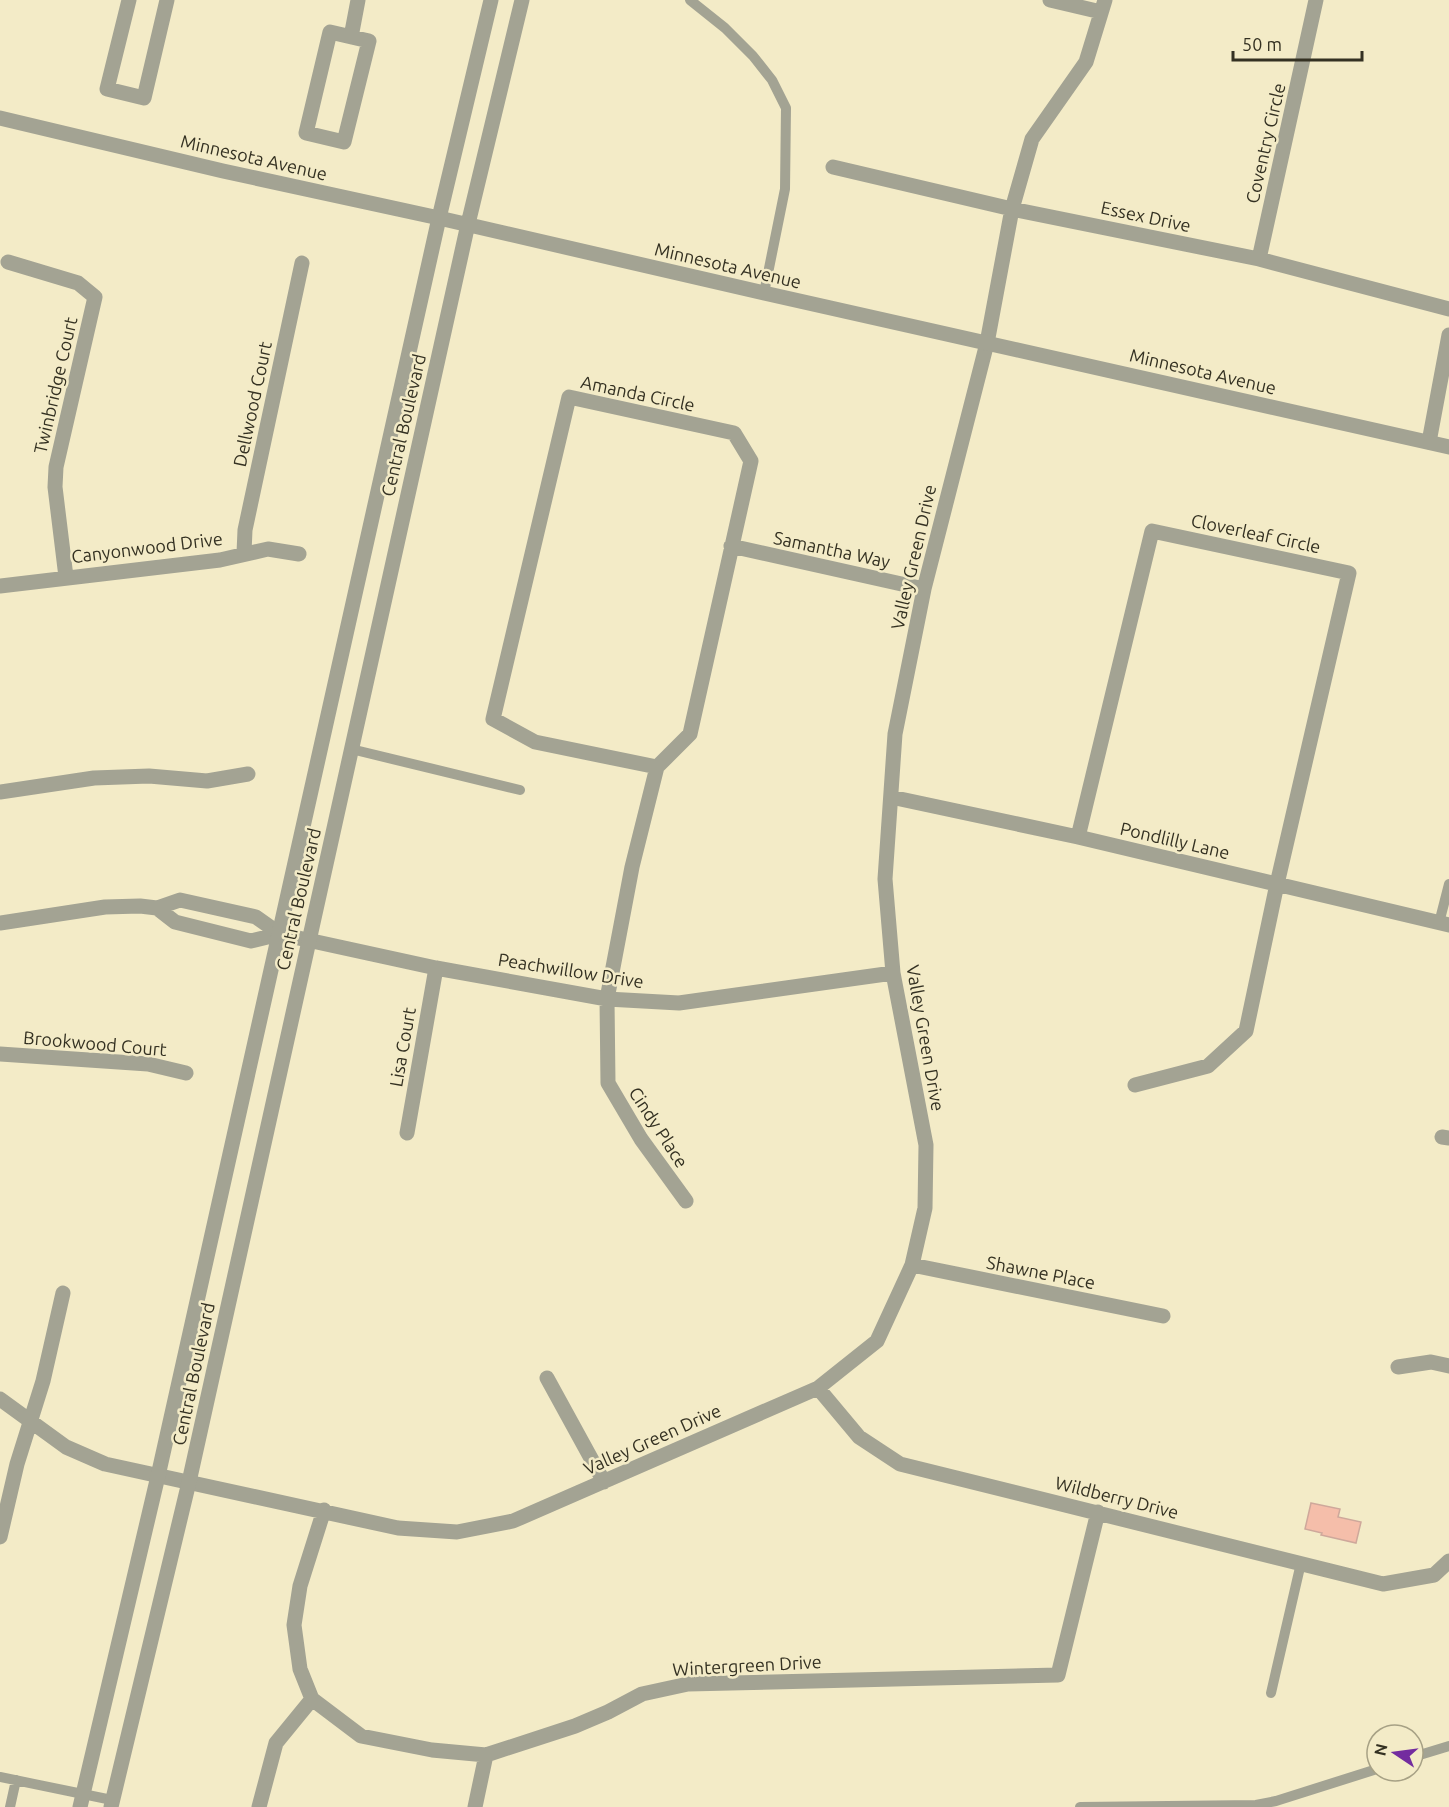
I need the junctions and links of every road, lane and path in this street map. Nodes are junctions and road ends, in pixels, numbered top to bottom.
1 (129, 0) edge
2 (167, 0) edge
3 (358, 0) edge
4 (491, 0) edge
5 (522, 0) edge
6 (690, 0) edge
7 (1050, 0) edge
8 (1317, 0) edge
9 (1103, 6) edge
10 (351, 37) junction
11 (0, 118) edge
12 (833, 167) dead end
13 (1012, 209) junction
14 (439, 218) junction
15 (468, 224) junction
16 (1259, 259) junction
17 (8, 262) dead end
18 (302, 263) dead end
19 (764, 293) junction
20 (1449, 309) edge
21 (1449, 335) edge
22 (987, 343) junction
23 (1429, 442) junction
24 (1449, 447) edge
25 (731, 546) junction
26 (244, 553) junction
27 (299, 554) dead end
28 (66, 577) junction
29 (0, 586) edge
30 (924, 589) junction
31 (351, 749) junction
32 (657, 767) junction
33 (248, 774) dead end
34 (520, 790) dead end
35 (0, 792) edge
36 (891, 797) junction
37 (1078, 837) junction
38 (1277, 884) junction
39 (1449, 884) edge
40 (158, 908) junction
41 (0, 923) edge
42 (1444, 924) edge
43 (280, 934) junction
44 (309, 941) junction
45 (436, 968) junction
46 (893, 973) junction
47 (607, 999) junction
48 (0, 1054) edge
49 (186, 1073) dead end
50 (1135, 1085) dead end
51 (407, 1133) dead end
52 (686, 1201) dead end
53 (912, 1265) junction
54 (63, 1293) dead end
55 (1163, 1316) dead end
56 (1398, 1366) dead end
57 (1449, 1366) edge
58 (547, 1378) dead end
59 (818, 1388) junction
60 (0, 1399) edge
61 (29, 1421) junction
62 (158, 1476) junction
63 (189, 1482) junction
64 (604, 1482) junction
65 (324, 1510) junction
66 (1098, 1512) junction
67 (0, 1537) edge
68 (1449, 1561) edge
69 (1301, 1563) junction
70 (1271, 1693) dead end
71 (312, 1699) junction
72 (1449, 1746) edge
73 (1425, 1753) edge
74 (486, 1755) junction
75 (1365, 1773) edge
76 (0, 1777) edge
77 (16, 1780) junction
78 (82, 1800) edge
79 (112, 1804) edge
80 (10, 1807) edge
81 (259, 1807) edge
82 (475, 1807) edge
83 (1080, 1807) edge

1 - 2 street
3 - 10 street
4 - 14 street, Central Boulevard
5 - 15 street, Central Boulevard
6 - 19 lane
7 - 9 street
8 - 16 street, Coventry Circle
9 - 13 street, Valley Green Drive
10 - 10 street
11 - 14 street, Minnesota Avenue
12 - 13 street, Essex Drive
13 - 16 street, Essex Drive
13 - 22 street, Valley Green Drive
14 - 15 street, Minnesota Avenue
14 - 43 street, Central Boulevard
15 - 19 street, Minnesota Avenue
15 - 31 street, Central Boulevard
16 - 20 street, Essex Drive
17 - 28 street, Twinbridge Court
18 - 26 street, Dellwood Court
19 - 22 street, Minnesota Avenue
21 - 23 street
22 - 23 street, Minnesota Avenue
22 - 30 street, Valley Green Drive
23 - 24 street, Minnesota Avenue
25 - 30 street, Samantha Way
25 - 32 street, Amanda Circle
25 - 32 street, Amanda Circle
26 - 27 street, Canyonwood Drive
26 - 28 street, Canyonwood Drive
28 - 29 street, Canyonwood Drive
30 - 36 street, Valley Green Drive
31 - 34 lane
31 - 44 street, Central Boulevard
32 - 47 street
33 - 35 street
36 - 37 street, Pondlilly Lane
36 - 46 street, Valley Green Drive
37 - 38 street, Pondlilly Lane
37 - 38 street, Cloverleaf Circle
38 - 42 street, Pondlilly Lane
38 - 50 street
39 - 42 lane
40 - 41 street, Peachwillow Drive
40 - 43 street, Peachwillow Drive
40 - 43 street, Peachwillow Drive
43 - 44 street, Peachwillow Drive
43 - 62 street, Central Boulevard
44 - 45 street, Peachwillow Drive
44 - 63 street, Central Boulevard
45 - 47 street, Peachwillow Drive
45 - 51 street, Lisa Court
46 - 47 street, Peachwillow Drive
46 - 53 street, Valley Green Drive
47 - 52 street, Cindy Place
48 - 49 street, Brookwood Court
53 - 55 street, Shawne Place
53 - 59 street, Valley Green Drive
54 - 61 street
56 - 57 street
58 - 64 street
59 - 64 street, Valley Green Drive
59 - 66 street, Wildberry Drive
60 - 61 street, Valley Green Drive
61 - 62 street, Valley Green Drive
61 - 67 street
62 - 63 street, Valley Green Drive
62 - 78 street, Central Boulevard
63 - 65 street, Valley Green Drive
63 - 79 street, Central Boulevard
64 - 65 street, Valley Green Drive
65 - 71 street
66 - 69 street, Wildberry Drive
66 - 74 street, Wintergreen Drive
68 - 69 street, Wildberry Drive
69 - 70 lane
71 - 74 street, Wintergreen Drive
71 - 81 street
72 - 73 lane
74 - 82 street
75 - 83 lane
76 - 77 lane
77 - 78 lane
77 - 80 lane
78 - 79 lane

